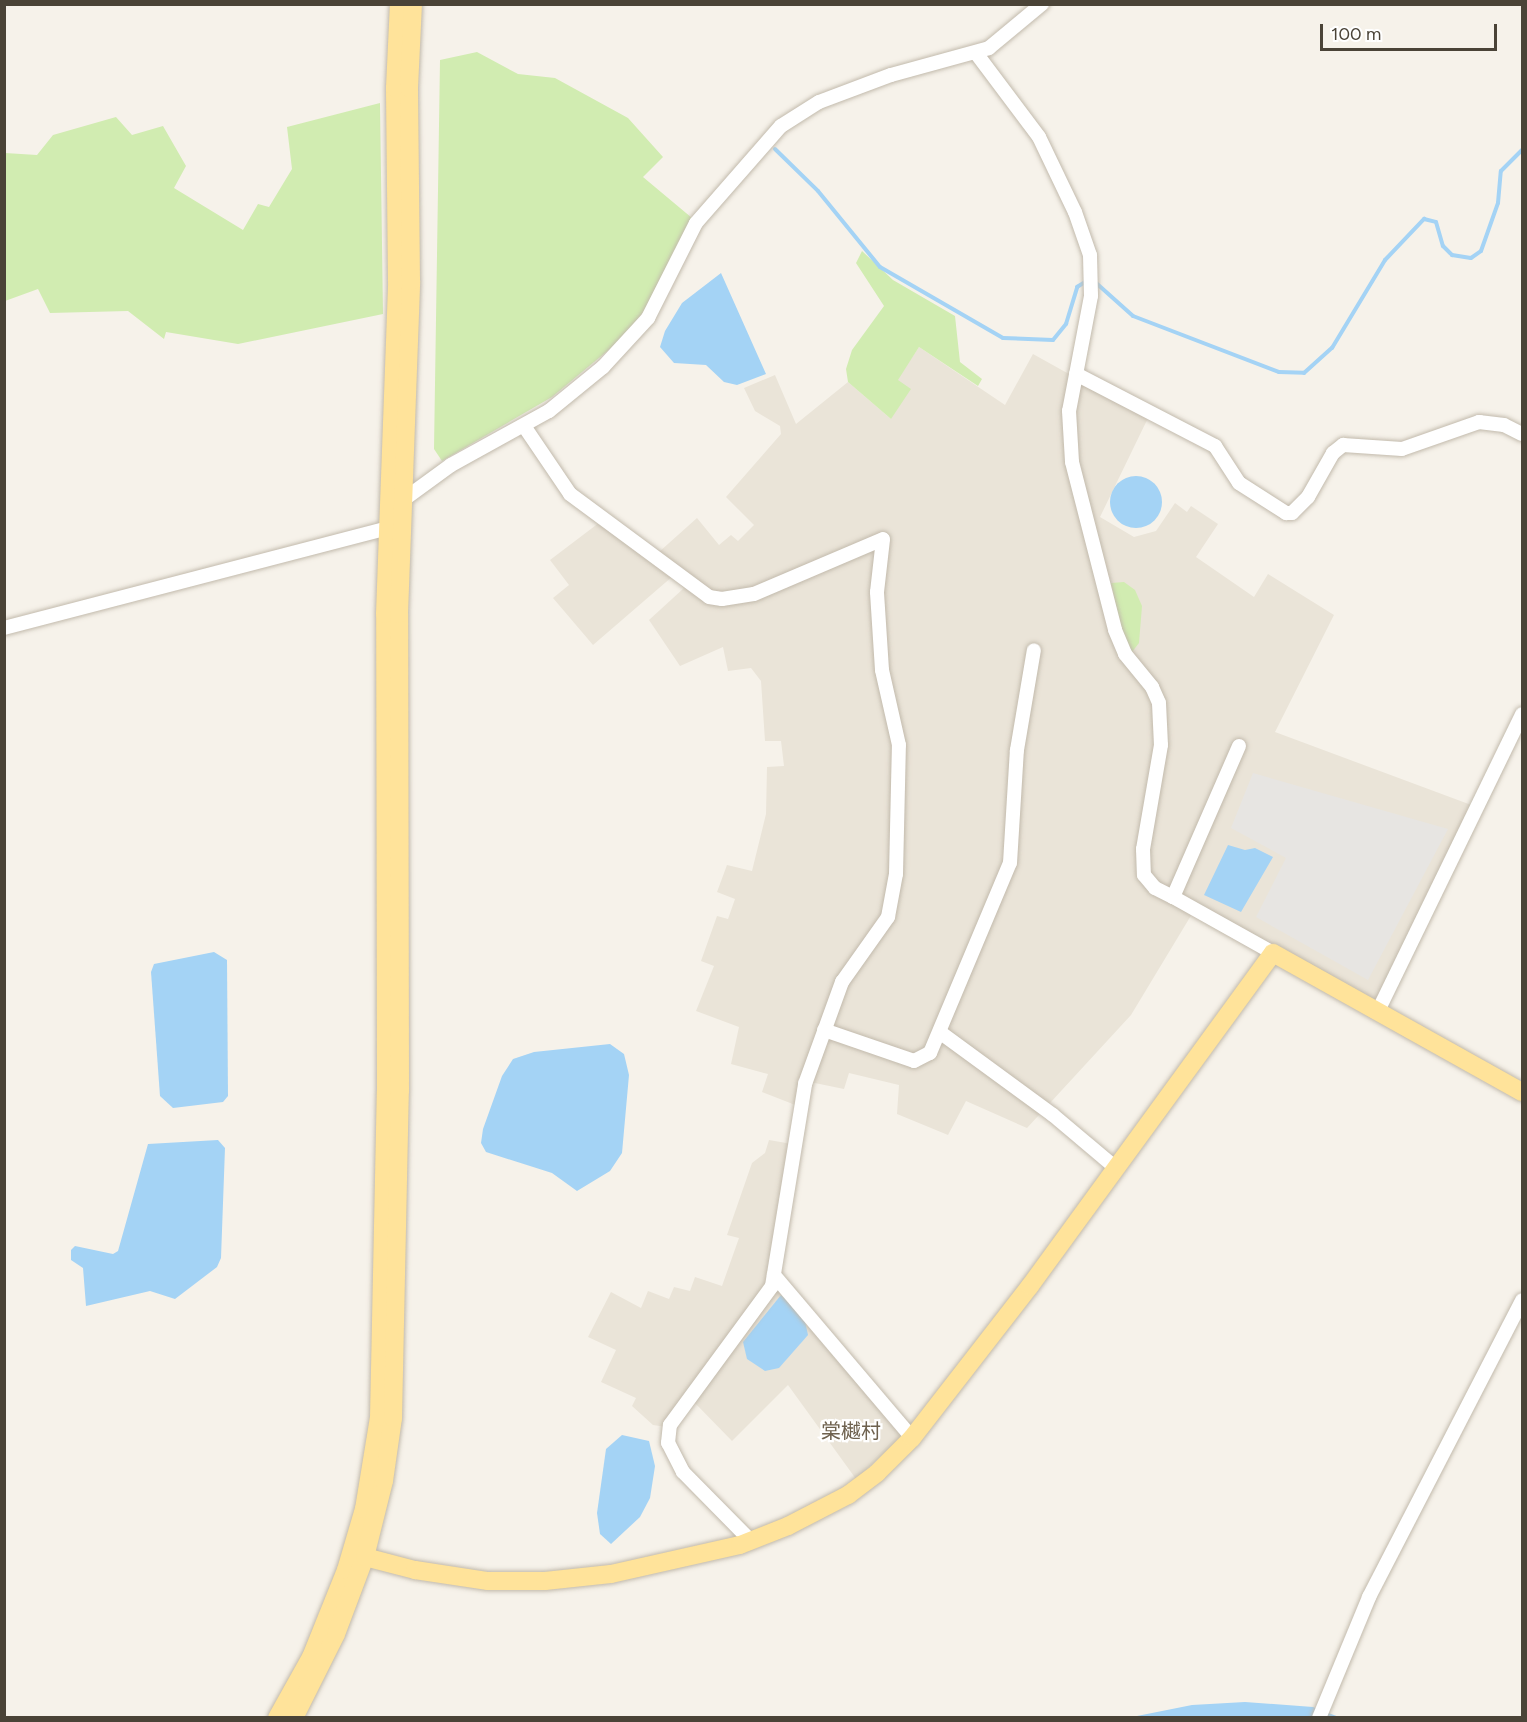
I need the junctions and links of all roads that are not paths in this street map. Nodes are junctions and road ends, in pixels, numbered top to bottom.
1 (399, 4) edge
2 (413, 4) edge
3 (1042, 4) edge
4 (976, 53) junction
5 (1076, 374) junction
6 (524, 426) junction
7 (1522, 434) edge
8 (403, 500) junction
9 (388, 528) junction
10 (4, 628) edge
11 (1034, 650) dead end
12 (1522, 714) edge
13 (1239, 746) dead end
14 (1173, 897) junction
15 (1273, 953) junction
16 (1378, 1011) junction
17 (824, 1030) junction
18 (941, 1033) junction
19 (1522, 1092) edge
20 (1116, 1168) junction
21 (774, 1275) junction
22 (1522, 1300) edge
23 (912, 1438) junction
24 (751, 1541) junction
25 (364, 1557) junction
26 (278, 1718) edge
27 (294, 1718) edge
28 (1319, 1718) edge

1 - 9 main road
2 - 8 main road
3 - 4 street
4 - 5 street
4 - 6 street
5 - 7 street
5 - 14 street
6 - 8 street
6 - 17 street
8 - 25 main road
9 - 10 street
9 - 26 main road
11 - 18 street
12 - 16 street
13 - 14 street
14 - 15 street
15 - 16 main road
15 - 20 main road
16 - 19 main road
17 - 18 street
17 - 21 street
18 - 20 street
20 - 23 main road
21 - 23 street
21 - 24 street
22 - 28 street
23 - 24 main road
24 - 25 main road
25 - 27 main road

